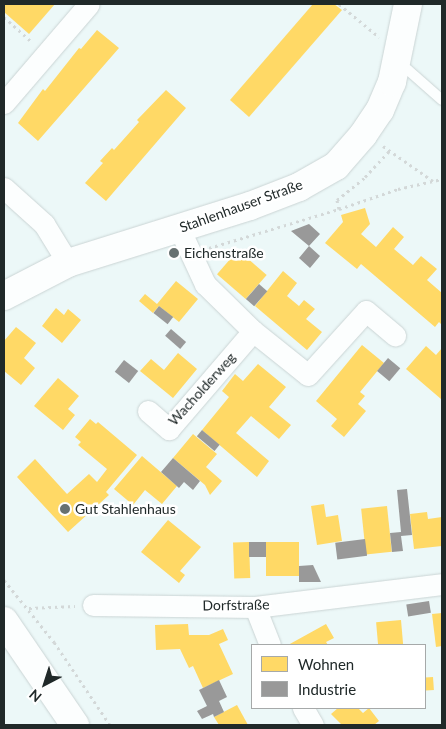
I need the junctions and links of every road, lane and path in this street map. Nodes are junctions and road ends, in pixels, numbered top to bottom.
1 (89, 4) edge
2 (339, 4) edge
3 (408, 4) edge
4 (4, 17) edge
5 (46, 54) junction
6 (398, 56) junction
7 (442, 100) edge
8 (4, 103) edge
9 (390, 150) dead end
10 (442, 179) edge
11 (434, 182) junction
12 (4, 188) edge
13 (339, 209) dead end
14 (179, 228) junction
15 (68, 263) junction
16 (4, 296) edge
17 (253, 332) junction
18 (395, 335) dead end
19 (148, 411) dead end
20 (4, 580) edge
21 (442, 584) edge
22 (94, 605) joint
23 (255, 607) junction
24 (29, 608) junction
25 (4, 622) edge
26 (270, 644) edge
27 (304, 709) edge
28 (75, 725) edge
29 (110, 725) edge
30 (313, 725) edge

1 - 5 street
2 - 6 path
3 - 6 street, Stahlenhauser Straße
4 - 5 path
5 - 8 street
6 - 7 lane
6 - 14 street, Stahlenhauser Straße
9 - 11 path
10 - 11 path
11 - 13 path
12 - 15 street
14 - 15 street, Stahlenhauser Straße
14 - 17 street
15 - 16 street, Stahlenhauser Straße
17 - 18 street
17 - 19 street, Wacholderweg
20 - 24 path
21 - 23 street, Dorfstraße
22 - 23 street, Dorfstraße
22 - 24 path
23 - 26 street
24 - 29 path
25 - 28 street
27 - 30 street

